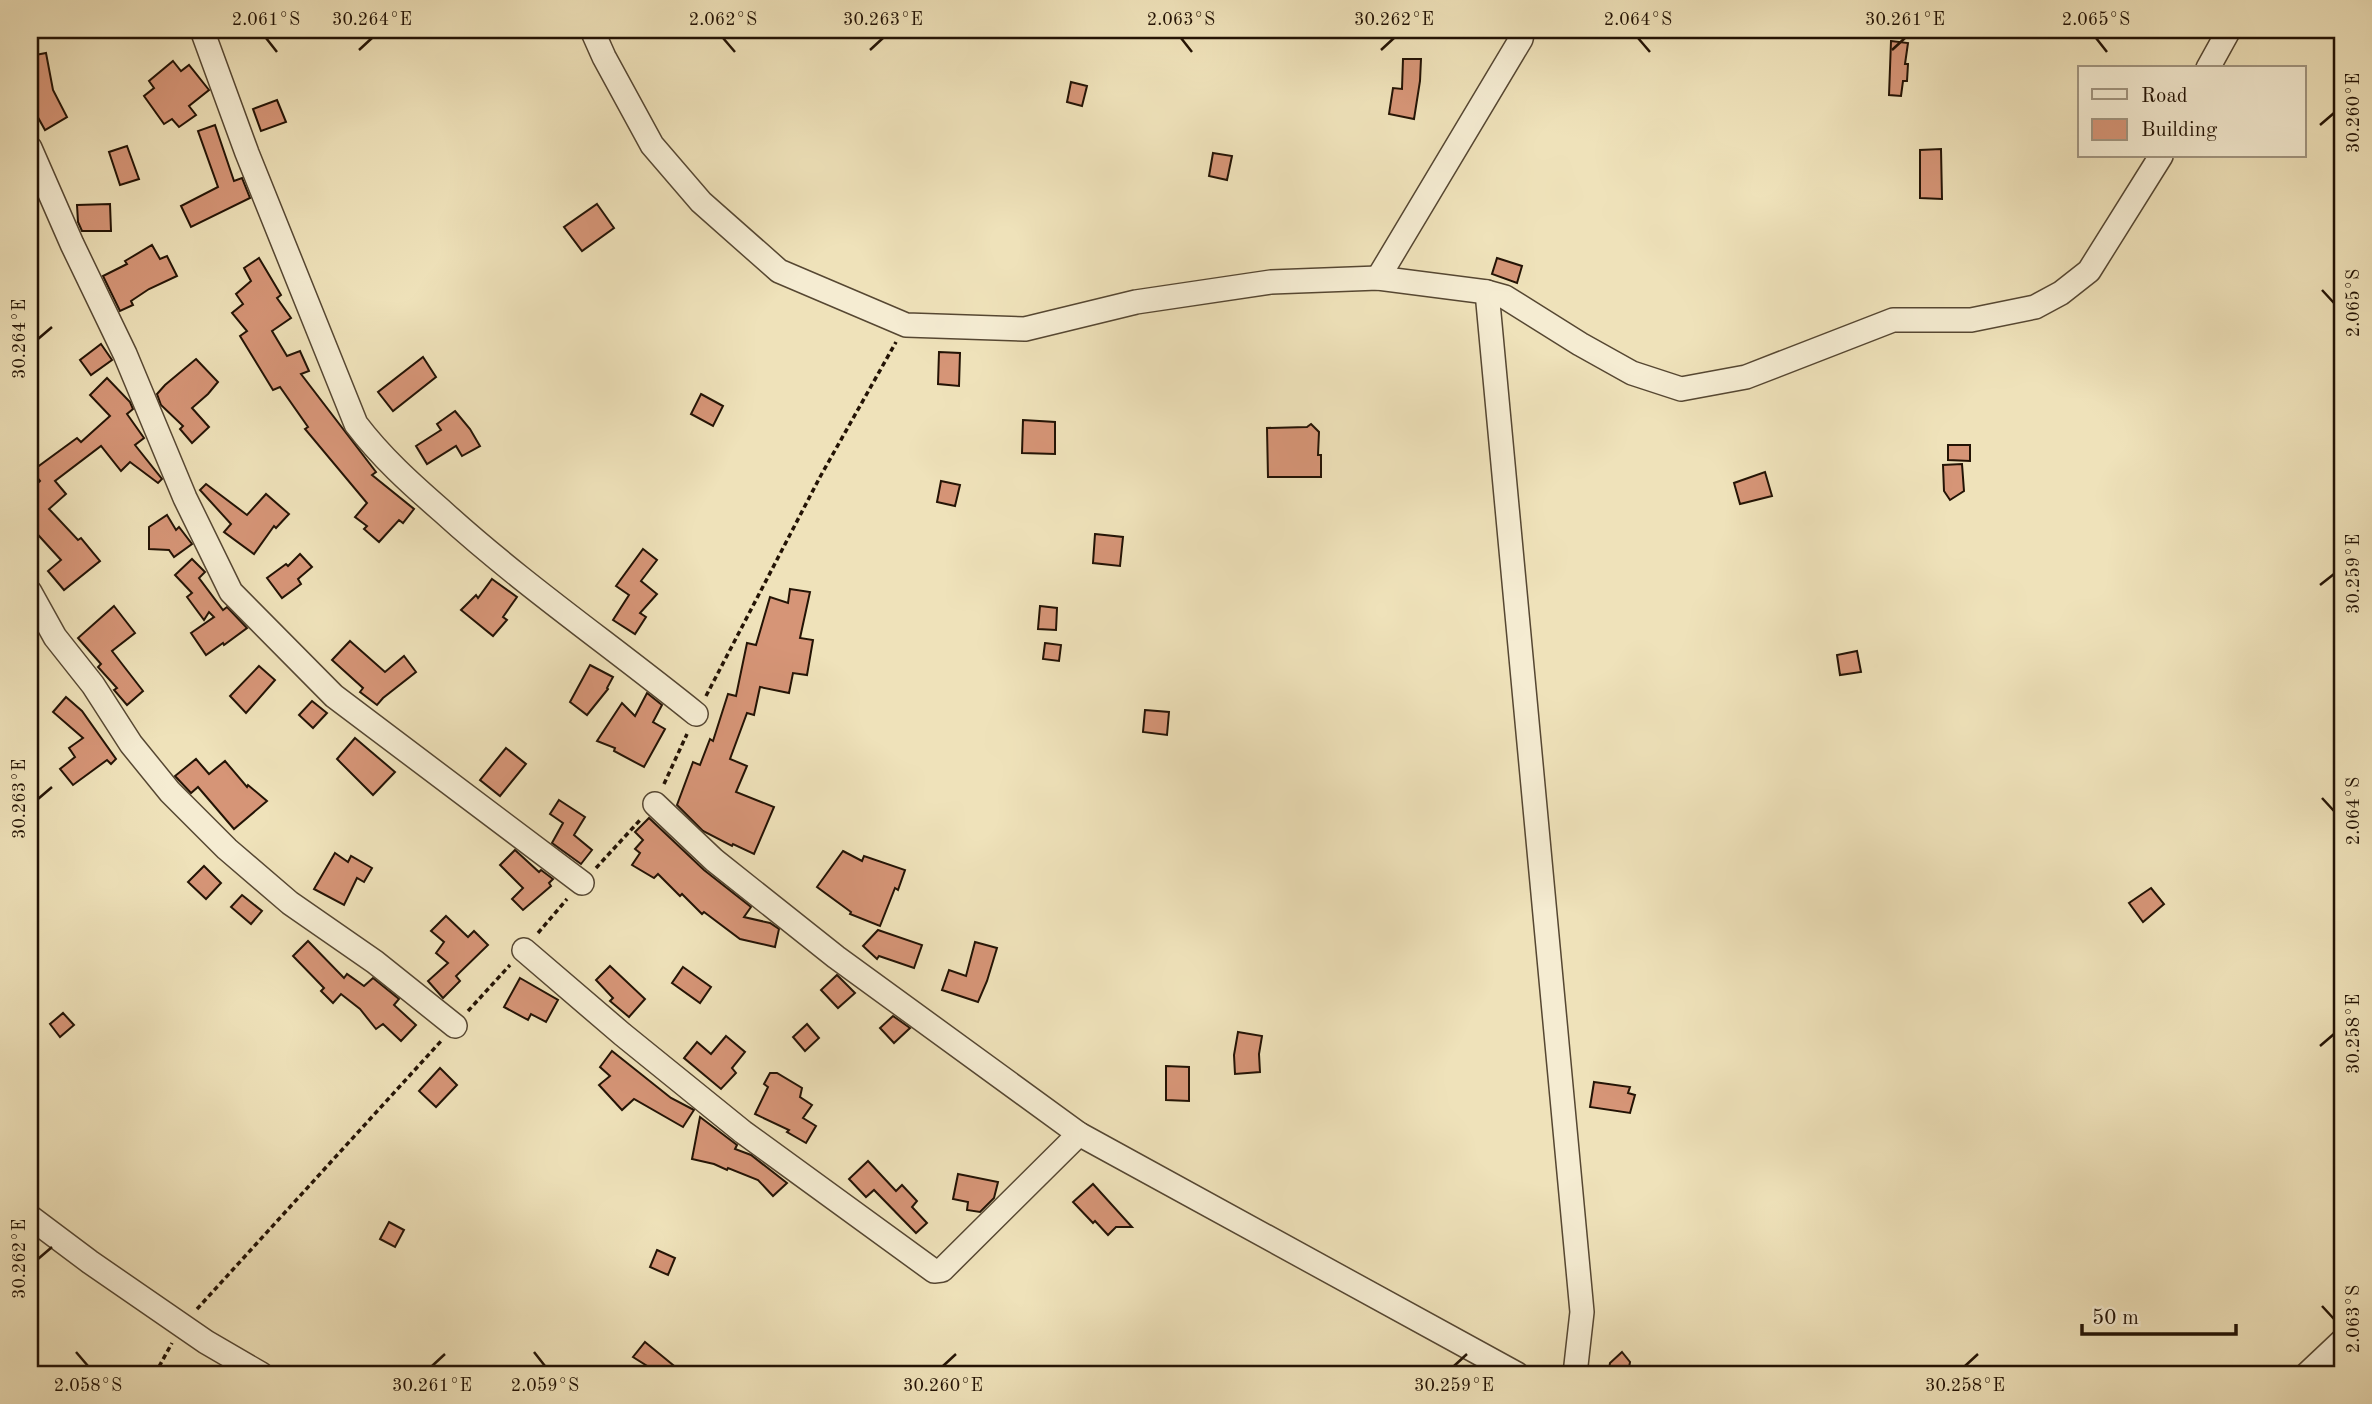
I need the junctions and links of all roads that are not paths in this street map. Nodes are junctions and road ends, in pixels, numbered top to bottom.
1 (202, 30) edge
2 (592, 30) edge
3 (1523, 30) edge
4 (2228, 30) edge
5 (2209, 66) edge
6 (30, 148) edge
7 (2160, 158) edge
8 (1378, 278) junction
9 (1487, 292) junction
10 (30, 592) edge
11 (696, 714) dead end
12 (655, 804) dead end
13 (582, 883) dead end
14 (524, 950) dead end
15 (455, 1026) dead end
16 (1079, 1134) junction
17 (30, 1217) edge
18 (2342, 1340) edge
19 (261, 1374) edge
20 (1517, 1374) edge
21 (1575, 1374) edge
22 (2307, 1374) edge

1 - 11 street
2 - 8 street
3 - 8 street
4 - 5 street
6 - 13 street
7 - 9 street
8 - 9 street
9 - 21 street
10 - 15 street
12 - 16 street
14 - 16 street
16 - 20 street
17 - 19 street
18 - 22 street

